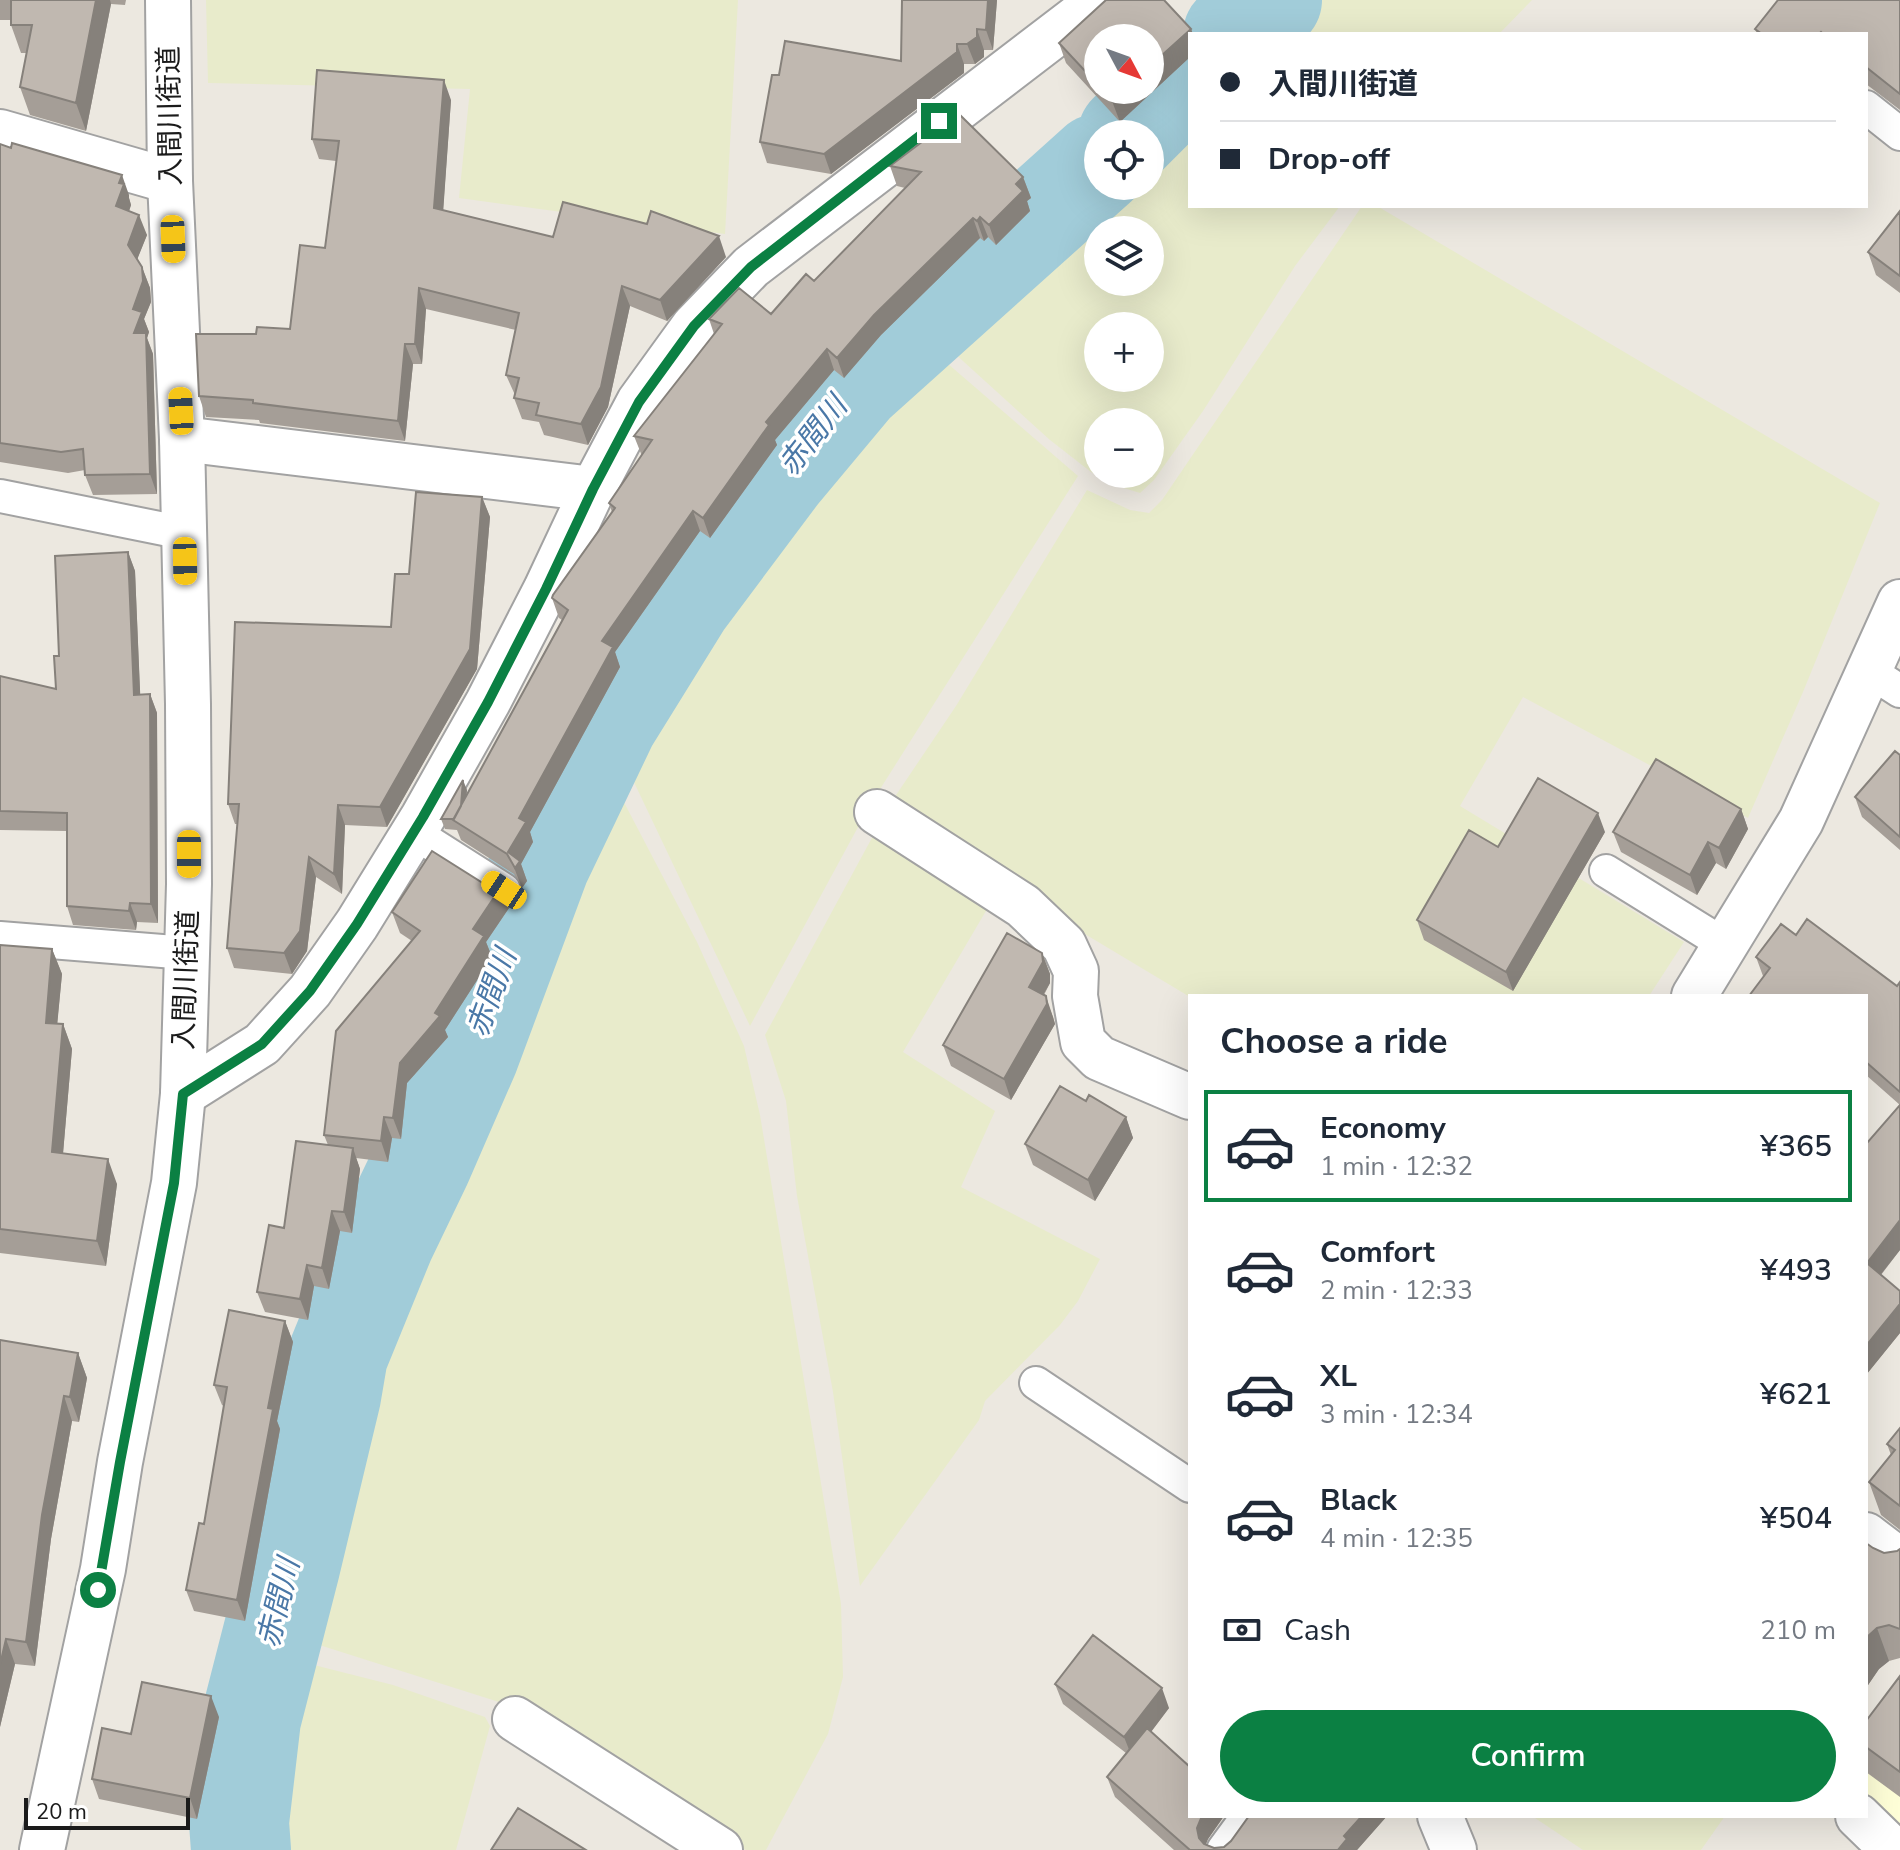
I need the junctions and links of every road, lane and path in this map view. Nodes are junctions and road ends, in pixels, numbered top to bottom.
1 (168, 0) edge
2 (1100, 0) edge
3 (1868, 109) edge
4 (0, 132) edge
5 (1900, 134) edge
6 (170, 181) junction
7 (182, 439) junction
8 (593, 489) junction
9 (0, 496) edge
10 (184, 533) junction
11 (1900, 602) edge
12 (1884, 681) edge
13 (877, 812) dead end
14 (413, 832) junction
15 (1606, 871) dead end
16 (504, 890) dead end
17 (0, 938) edge
18 (1727, 946) junction
19 (187, 953) junction
20 (1695, 994) edge
21 (183, 1094) junction
22 (1188, 1096) edge
23 (1036, 1383) dead end
24 (1188, 1485) edge
25 (1868, 1537) edge
26 (1900, 1561) edge
27 (515, 1719) dead end
28 (1247, 1818) edge
29 (1441, 1818) edge
30 (1860, 1818) edge
31 (42, 1850) edge
32 (720, 1850) edge
33 (1223, 1850) edge
34 (1454, 1850) edge
35 (1893, 1850) edge

1 - 6 street, 入間川街道
2 - 8 street
3 - 5 lane
4 - 6 street
6 - 7 street, 入間川街道
7 - 8 street
7 - 10 street, 入間川街道
8 - 14 street
9 - 10 lane
10 - 19 street, 入間川街道
11 - 12 street
12 - 18 street
13 - 22 street
14 - 16 lane
14 - 21 street
15 - 18 lane
17 - 19 lane
18 - 20 street
19 - 21 street, 入間川街道
21 - 31 street, 入間川街道
23 - 24 lane
25 - 26 street
27 - 32 street
28 - 33 lane
29 - 34 street
30 - 35 street

